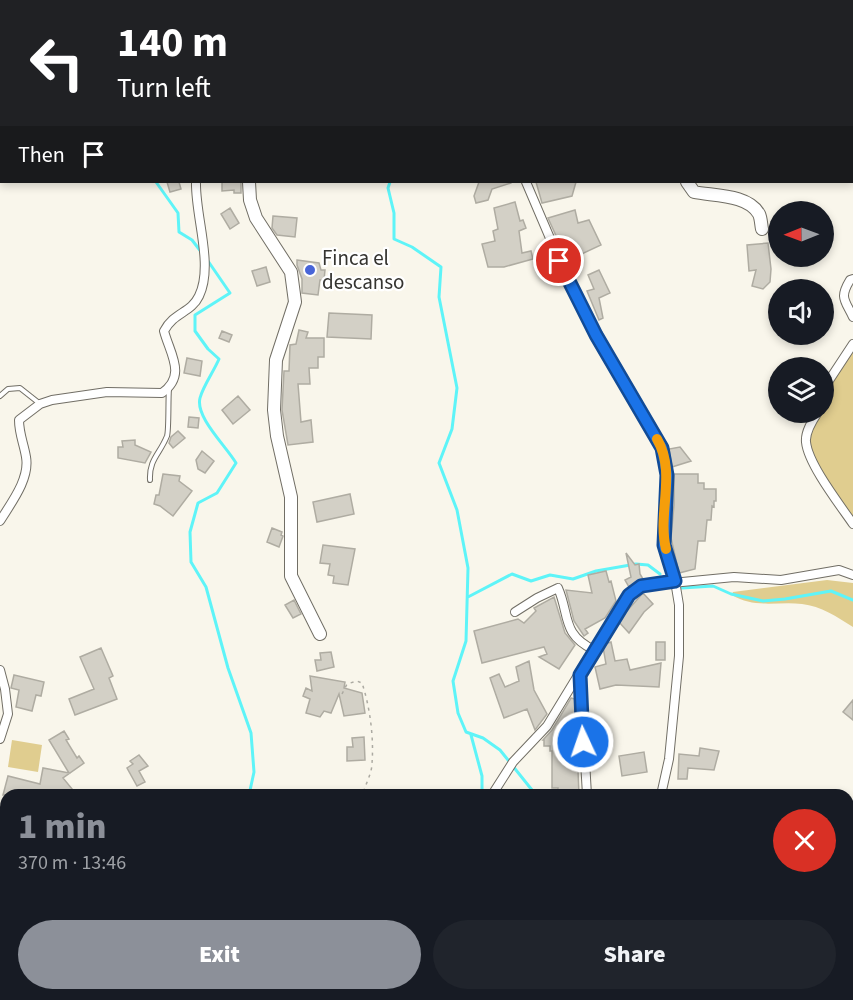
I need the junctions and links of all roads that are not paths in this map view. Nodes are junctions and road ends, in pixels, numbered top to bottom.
1 (196, 183) edge
2 (249, 183) edge
3 (526, 183) edge
4 (688, 183) edge
5 (762, 229) dead end
6 (853, 279) edge
7 (853, 317) edge
8 (853, 344) edge
9 (834, 373) edge
10 (169, 388) junction
11 (0, 396) edge
12 (40, 404) junction
13 (811, 423) edge
14 (150, 480) dead end
15 (0, 521) edge
16 (853, 524) edge
17 (853, 575) edge
18 (675, 581) junction
19 (515, 612) dead end
20 (320, 634) dead end
21 (594, 650) junction
22 (0, 670) edge
23 (580, 675) junction
24 (0, 740) edge
25 (496, 789) edge
26 (587, 789) edge
27 (662, 789) edge

1 - 10 street
2 - 20 street
3 - 18 street
4 - 5 street
6 - 7 street
8 - 9 street
10 - 12 street
10 - 14 lane
11 - 12 lane
12 - 15 street
13 - 16 street
17 - 18 street
18 - 21 street
18 - 27 street
19 - 21 street
21 - 23 street
22 - 24 street
23 - 25 street
23 - 26 street

